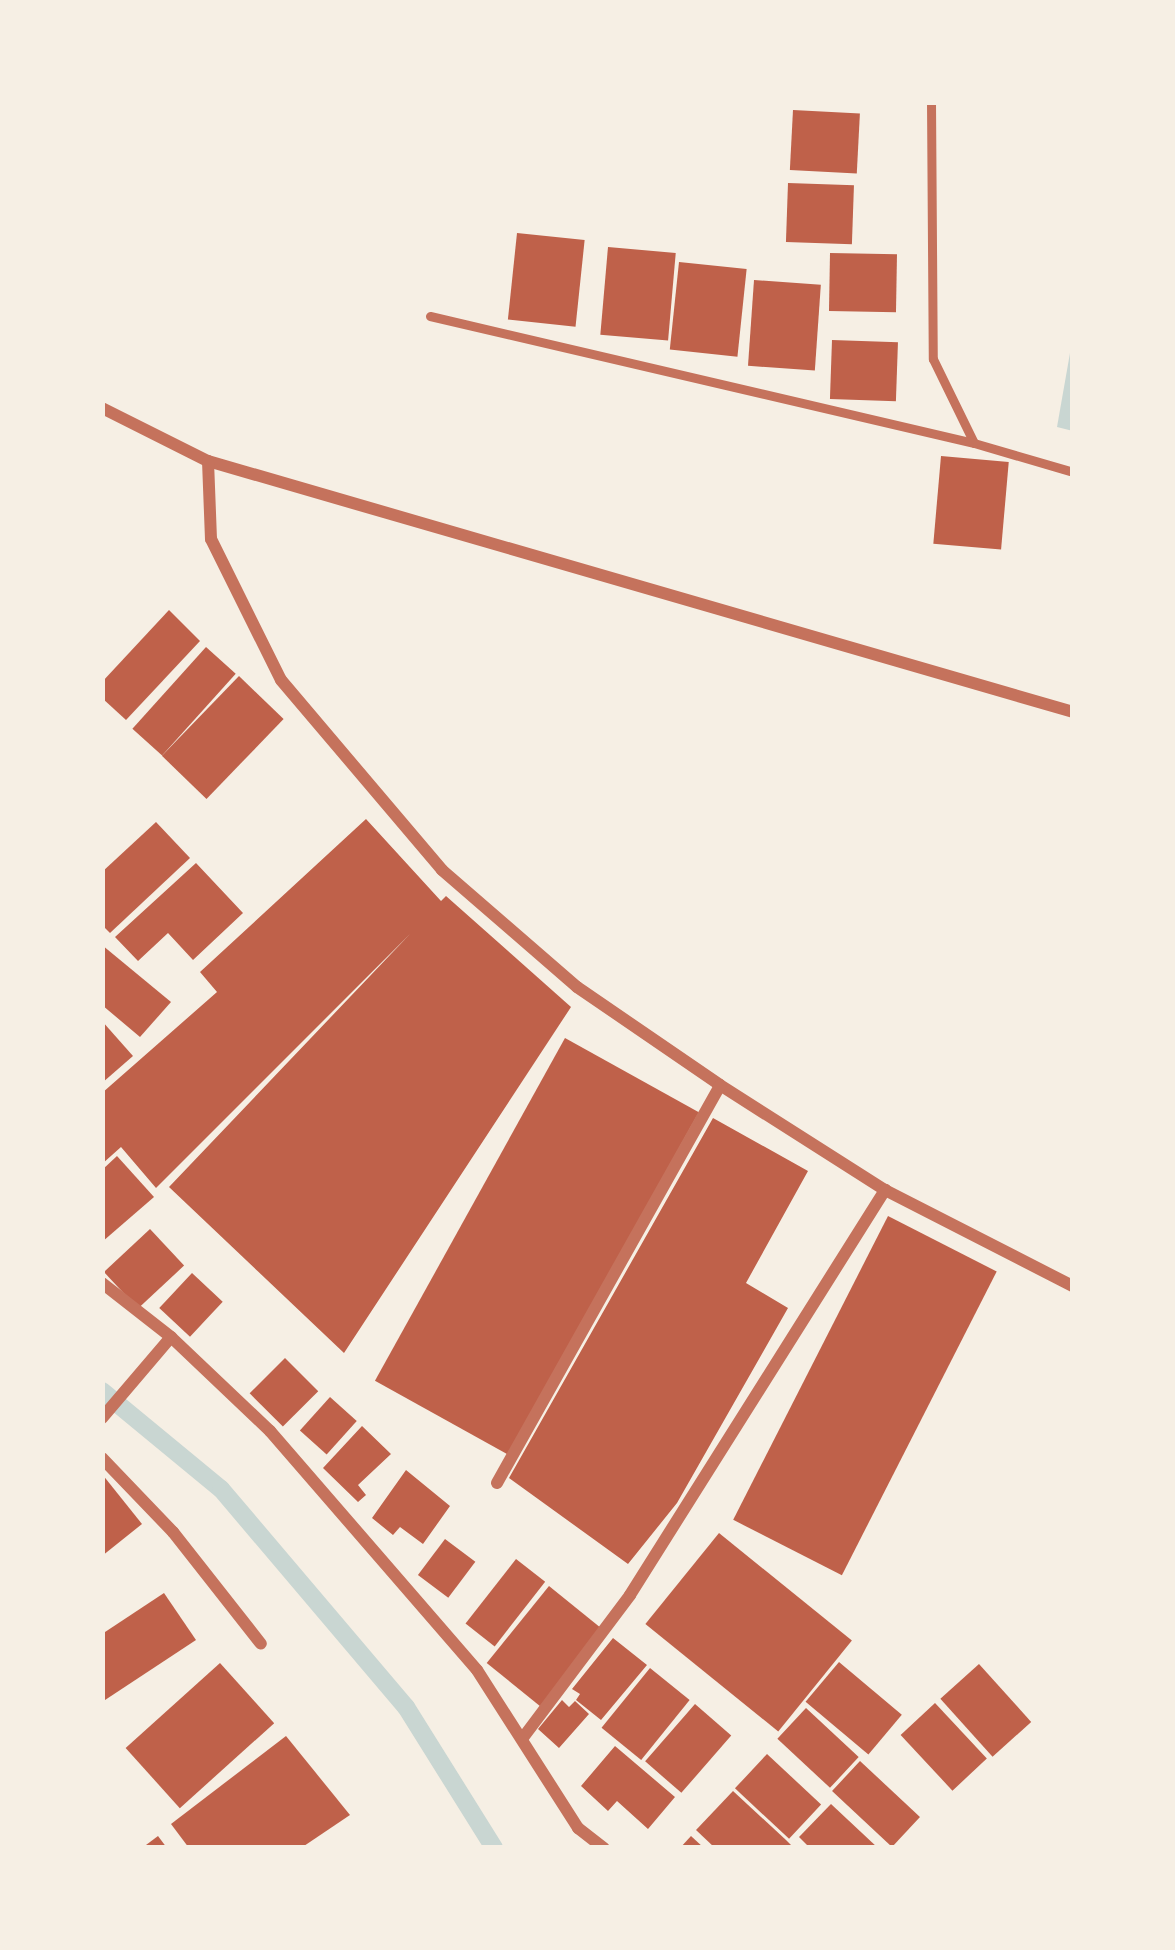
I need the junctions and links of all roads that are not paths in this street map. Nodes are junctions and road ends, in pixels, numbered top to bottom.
1 (932, 102) edge
2 (430, 316) dead end
3 (102, 408) edge
4 (974, 443) junction
5 (208, 461) junction
6 (1073, 472) edge
7 (1073, 712) edge
8 (720, 1085) junction
9 (885, 1190) junction
10 (102, 1283) edge
11 (1073, 1286) edge
12 (171, 1337) junction
13 (102, 1418) edge
14 (102, 1458) edge
15 (497, 1483) dead end
16 (261, 1644) dead end
17 (522, 1739) junction
18 (604, 1848) edge

1 - 4 lane
2 - 4 lane
3 - 5 street
4 - 6 lane
5 - 7 street
5 - 8 street
8 - 9 street
8 - 15 street
9 - 11 street
9 - 17 street
10 - 12 street
12 - 13 street
12 - 17 street
14 - 16 street
17 - 18 street

